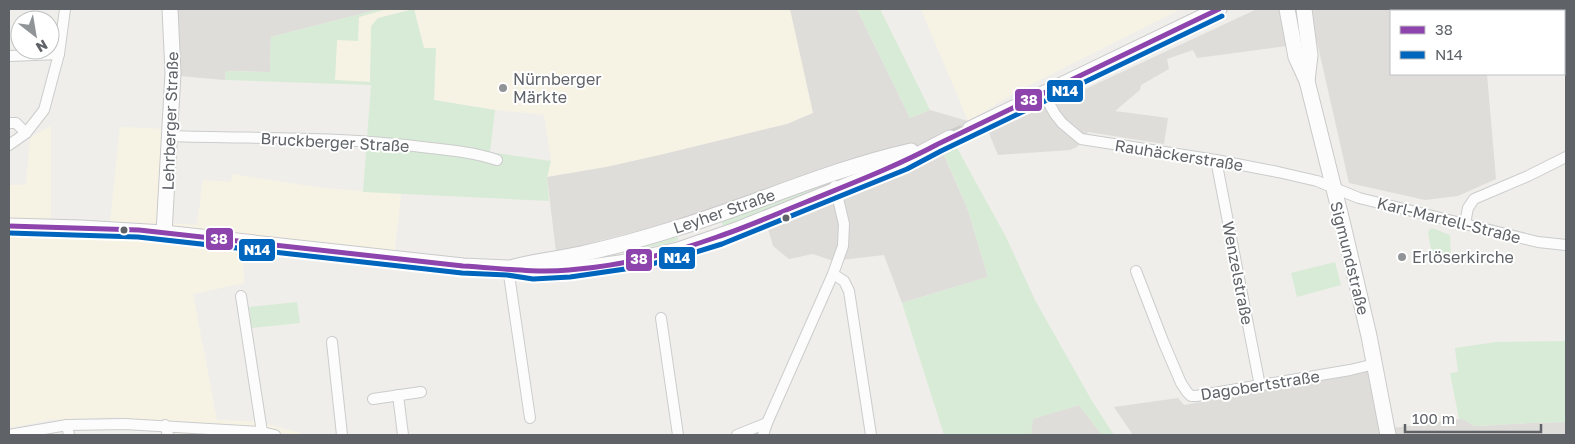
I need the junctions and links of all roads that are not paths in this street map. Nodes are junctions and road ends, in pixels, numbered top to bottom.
1 (65, 9) edge
2 (170, 9) edge
3 (1219, 9) edge
4 (1288, 9) edge
5 (1304, 9) edge
6 (60, 46) edge
7 (57, 60) edge
8 (1307, 81) junction
9 (1043, 93) junction
10 (9, 123) edge
11 (970, 129) tunnel mouth
12 (26, 133) junction
13 (171, 136) junction
14 (9, 145) edge
15 (1566, 157) edge
16 (497, 160) dead end
17 (1216, 160) junction
18 (831, 174) junction
19 (1333, 189) junction
20 (836, 190) junction
21 (1464, 223) junction
22 (9, 226) edge
23 (164, 233) junction
24 (1566, 245) edge
25 (508, 268) junction
26 (1136, 271) dead end
27 (833, 274) junction
28 (241, 296) dead end
29 (661, 318) dead end
30 (332, 342) dead end
31 (1375, 364) junction
32 (1260, 386) junction
33 (421, 392) dead end
34 (398, 395) junction
35 (373, 399) dead end
36 (530, 418) dead end
37 (767, 423) junction
38 (68, 430) edge
39 (166, 430) edge
40 (262, 432) junction
41 (9, 434) edge
42 (274, 435) edge
43 (342, 435) edge
44 (403, 435) edge
45 (678, 435) edge
46 (737, 435) edge
47 (763, 435) edge
48 (871, 435) edge
49 (1388, 435) edge

1 - 6 street
2 - 13 main road, Lehrberger Straße
3 - 9 main road
4 - 8 main road, Sigmundstraße
5 - 8 main road, Sigmundstraße
7 - 12 street
8 - 19 main road, Sigmundstraße
9 - 11 main road
9 - 17 street, Rauhäckerstraße
10 - 12 street
12 - 14 street
13 - 16 street, Bruckberger Straße
13 - 23 main road, Lehrberger Straße
15 - 21 street
17 - 19 street, Rauhäckerstraße
17 - 32 street, Wenzelstraße
18 - 20 street
18 - 20 main road, Leyher Straße
18 - 25 main road, Leyher Straße
19 - 21 street, Karl-Martell-Straße
19 - 31 main road, Sigmundstraße
20 - 25 main road, Leyher Straße
20 - 27 street
21 - 24 street, Karl-Martell-Straße
22 - 23 main road, Leyher Straße
23 - 25 main road, Leyher Straße
25 - 36 street
26 - 32 street, Dagobertstraße
27 - 37 street
27 - 48 street
28 - 40 street
29 - 45 street
30 - 43 street
31 - 32 street, Dagobertstraße
31 - 49 main road, Sigmundstraße
33 - 34 street
34 - 35 street
34 - 44 street
37 - 46 street
37 - 47 street
38 - 39 street
38 - 41 street
39 - 40 street
40 - 42 street

